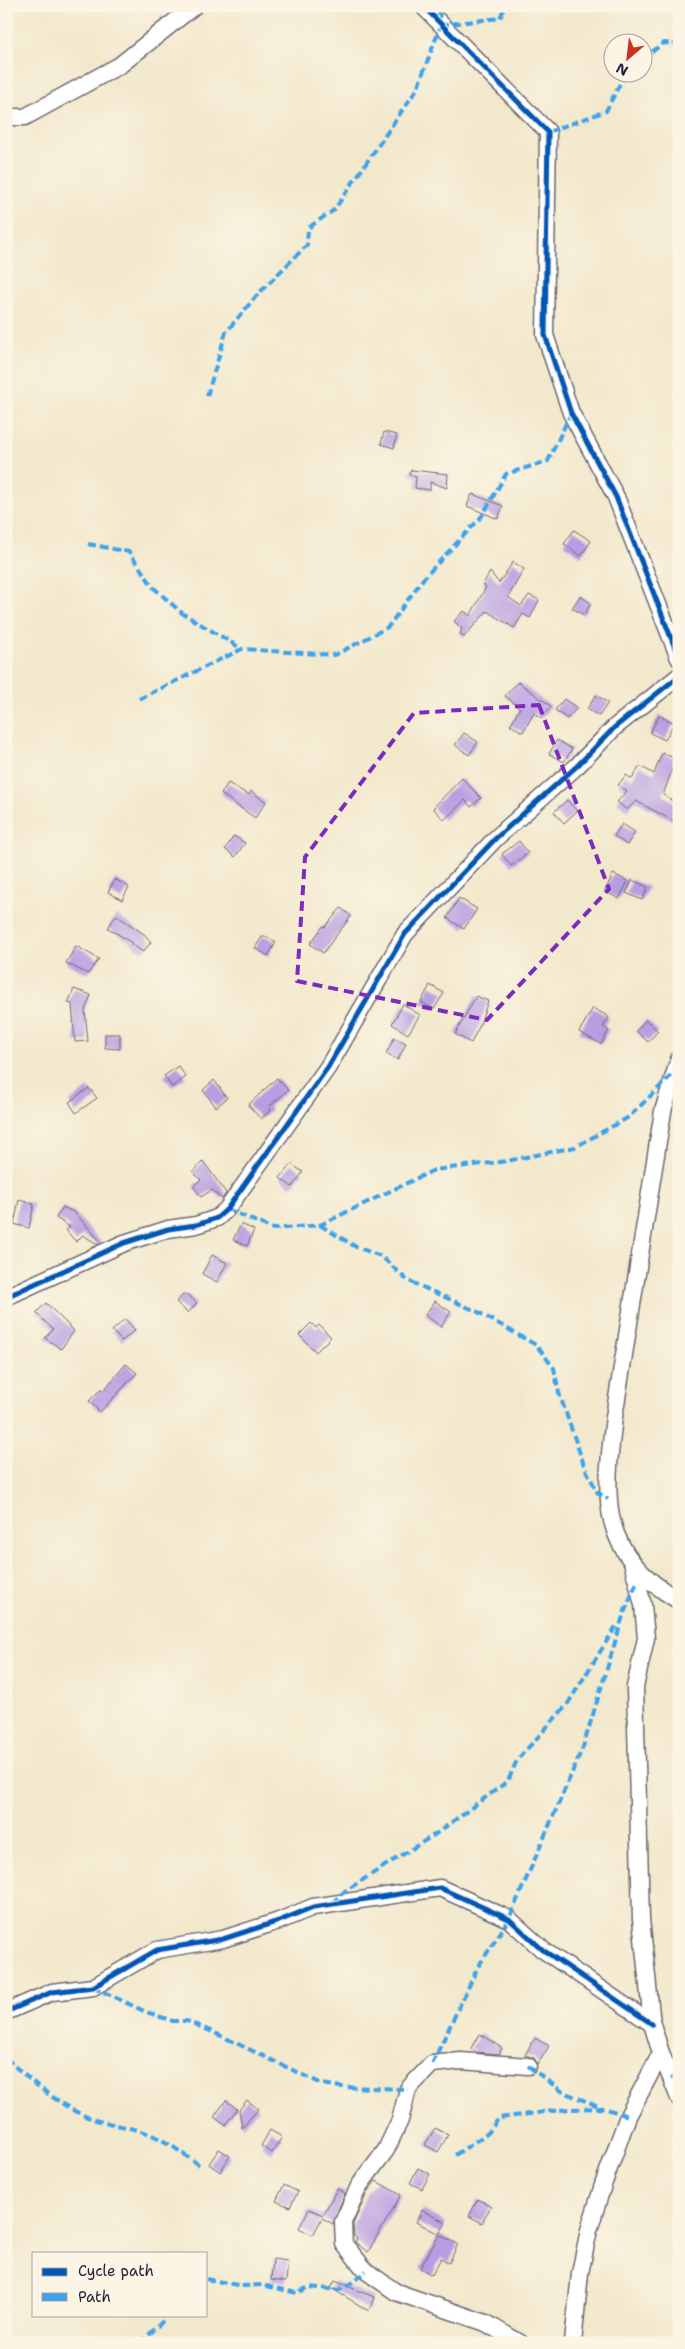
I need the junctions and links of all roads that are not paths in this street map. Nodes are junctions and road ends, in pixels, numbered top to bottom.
1 (194, 6) edge
2 (423, 6) edge
3 (6, 117) edge
4 (679, 658) edge
5 (679, 676) edge
6 (679, 1059) edge
7 (6, 1297) edge
8 (633, 1566) junction
9 (679, 1601) edge
10 (6, 2012) edge
11 (652, 2024) junction
12 (661, 2053) junction
13 (528, 2066) dead end
14 (679, 2098) edge
15 (520, 2343) edge
16 (572, 2343) edge

1 - 3 street
2 - 4 street
5 - 7 street
6 - 8 street
8 - 9 street
8 - 11 street
10 - 11 street
11 - 12 street
12 - 14 street
12 - 16 street
13 - 15 street

